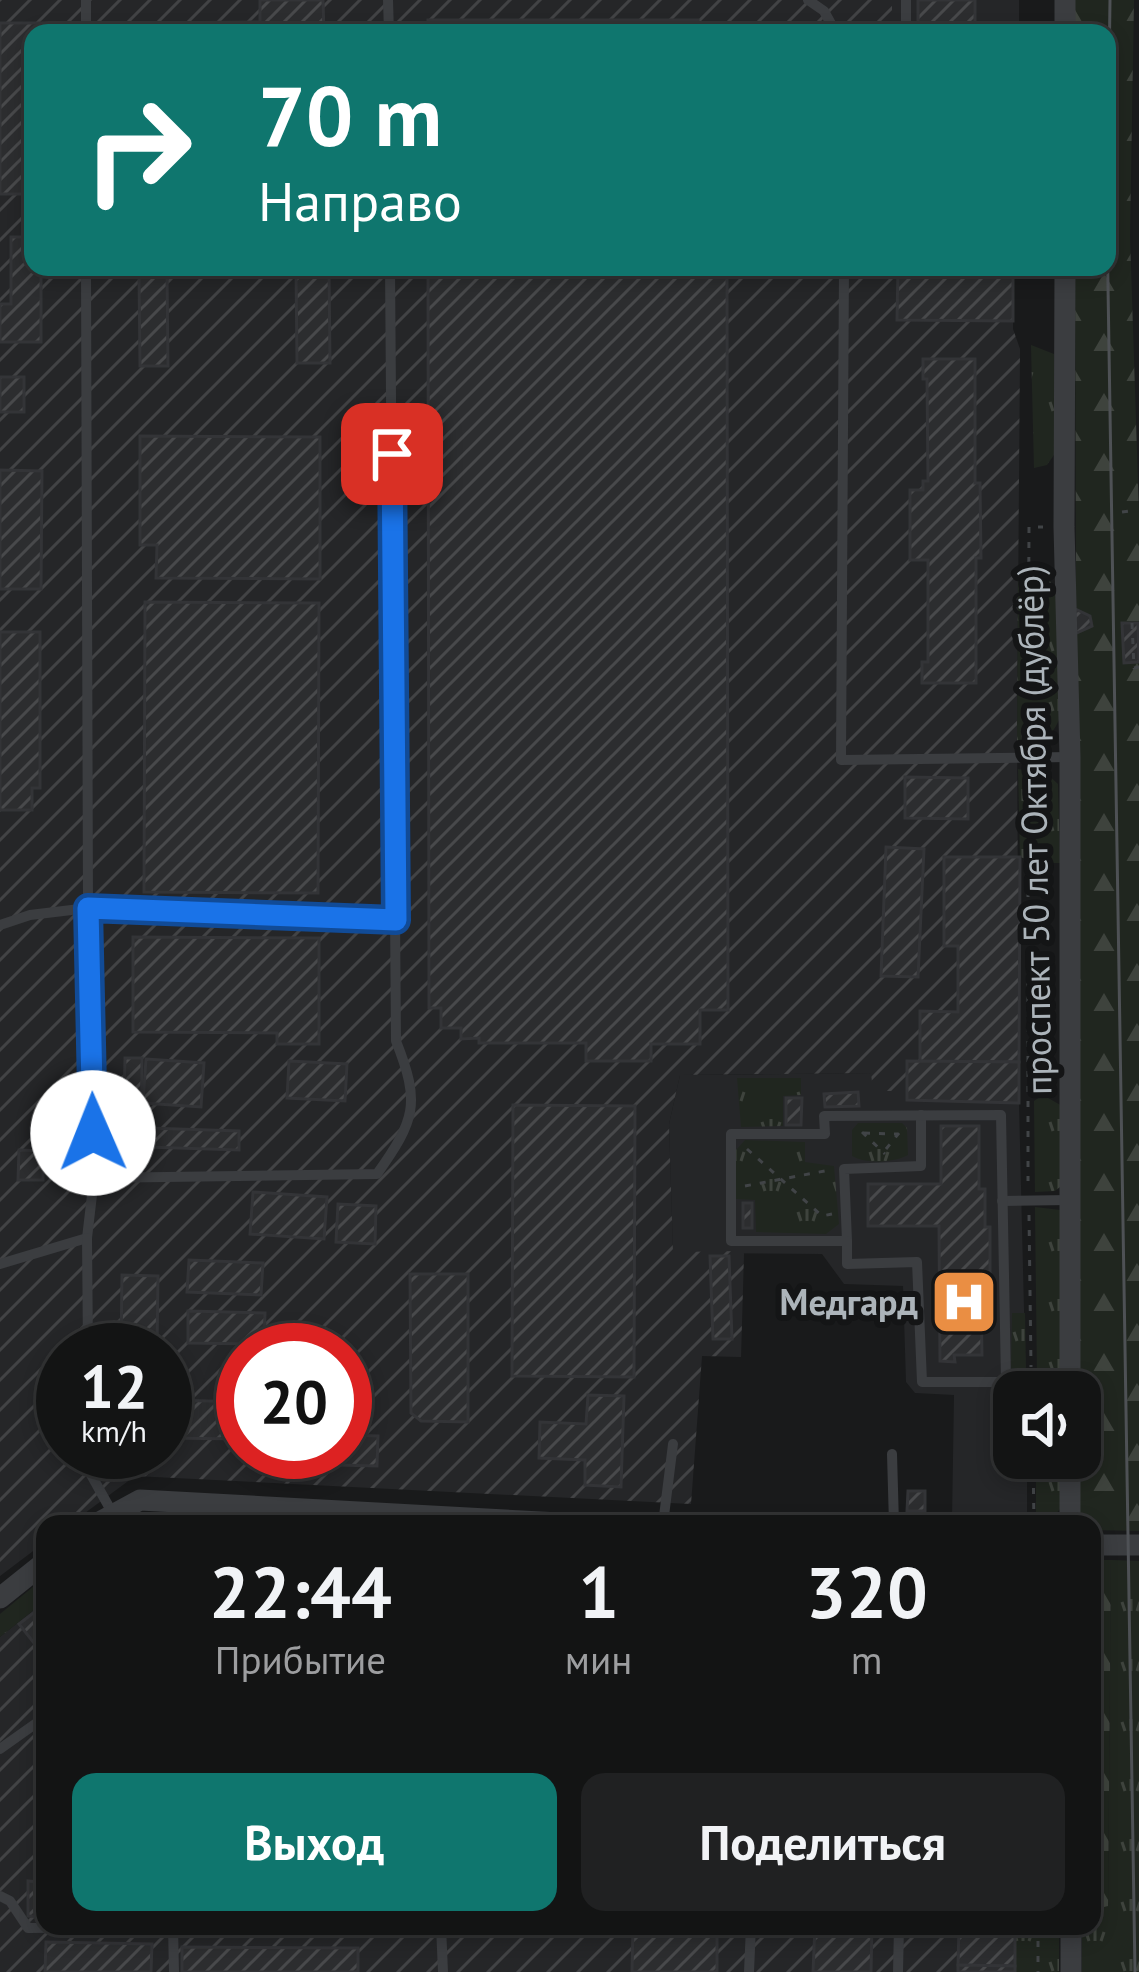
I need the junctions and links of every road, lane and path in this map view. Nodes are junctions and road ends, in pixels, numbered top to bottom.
1 (808, 0) edge
2 (831, 24) edge
3 (86, 276) edge
4 (390, 276) edge
5 (844, 276) edge
6 (1064, 276) edge
7 (1136, 510) dead end
8 (1122, 512) dead end
9 (1029, 527) dead end
10 (1132, 622) dead end
11 (1139, 667) edge
12 (1070, 757) junction
13 (1028, 759) junction
14 (88, 908) junction
15 (396, 920) junction
16 (0, 925) edge
17 (905, 1115) junction
18 (921, 1115) junction
19 (853, 1116) junction
20 (863, 1133) junction
21 (731, 1134) junction
22 (898, 1134) junction
23 (884, 1150) junction
24 (885, 1167) junction
25 (844, 1169) junction
26 (94, 1178) junction
27 (781, 1179) junction
28 (731, 1188) junction
29 (1070, 1200) junction
30 (1003, 1201) junction
31 (1028, 1201) junction
32 (845, 1212) junction
33 (87, 1238) junction
34 (847, 1241) junction
35 (0, 1264) edge
36 (88, 1323) edge
37 (1006, 1371) edge
38 (1031, 1371) edge
39 (1070, 1371) edge
40 (993, 1382) edge
41 (673, 1444) dead end
42 (892, 1454) dead end
43 (92, 1479) edge
44 (1033, 1479) edge
45 (1070, 1479) edge
46 (104, 1515) edge
47 (112, 1515) edge
48 (341, 1515) edge
49 (664, 1515) edge
50 (894, 1515) edge
51 (1034, 1515) edge
52 (1070, 1515) edge
53 (1101, 1545) edge
54 (1139, 1545) edge
55 (36, 1569) edge
56 (0, 1598) edge
57 (36, 1723) edge
58 (0, 1749) edge
59 (0, 1896) edge
60 (36, 1928) edge
61 (173, 1935) edge
62 (441, 1935) edge
63 (751, 1935) edge
64 (899, 1935) edge
65 (1038, 1935) edge
66 (1071, 1935) edge
67 (174, 1972) edge
68 (443, 1972) edge
69 (749, 1972) edge
70 (898, 1972) edge
71 (1038, 1972) edge
72 (1071, 1972) edge

1 - 2 lane
3 - 14 lane
4 - 15 lane
5 - 13 lane
6 - 12 street, проспект 50 лет Октября (дублёр)
7 - 8 path
9 - 13 path
10 - 11 path
12 - 13 lane
12 - 29 street, проспект 50 лет Октября (дублёр)
13 - 31 path
14 - 15 lane
14 - 16 lane
14 - 26 lane
15 - 26 lane
17 - 18 lane
17 - 19 lane
17 - 22 path
18 - 24 lane
18 - 30 lane
19 - 20 path
19 - 21 lane
20 - 22 path
20 - 23 path
21 - 27 path
21 - 28 lane
22 - 23 path
23 - 24 path
24 - 25 lane
25 - 27 path
25 - 32 lane
26 - 33 lane
27 - 28 path
27 - 32 path
28 - 34 lane
29 - 31 lane
29 - 39 street, проспект 50 лет Октября (дублёр)
30 - 31 lane
30 - 37 lane
31 - 38 path
32 - 34 lane
33 - 35 lane
33 - 36 lane
34 - 40 lane
41 - 49 lane
42 - 50 lane
43 - 46 lane
44 - 51 path
45 - 52 street
47 - 48 street
53 - 54 street
55 - 56 street
57 - 58 lane
59 - 60 lane
61 - 67 lane
62 - 68 lane
63 - 69 lane
64 - 70 lane
65 - 71 path
66 - 72 street

